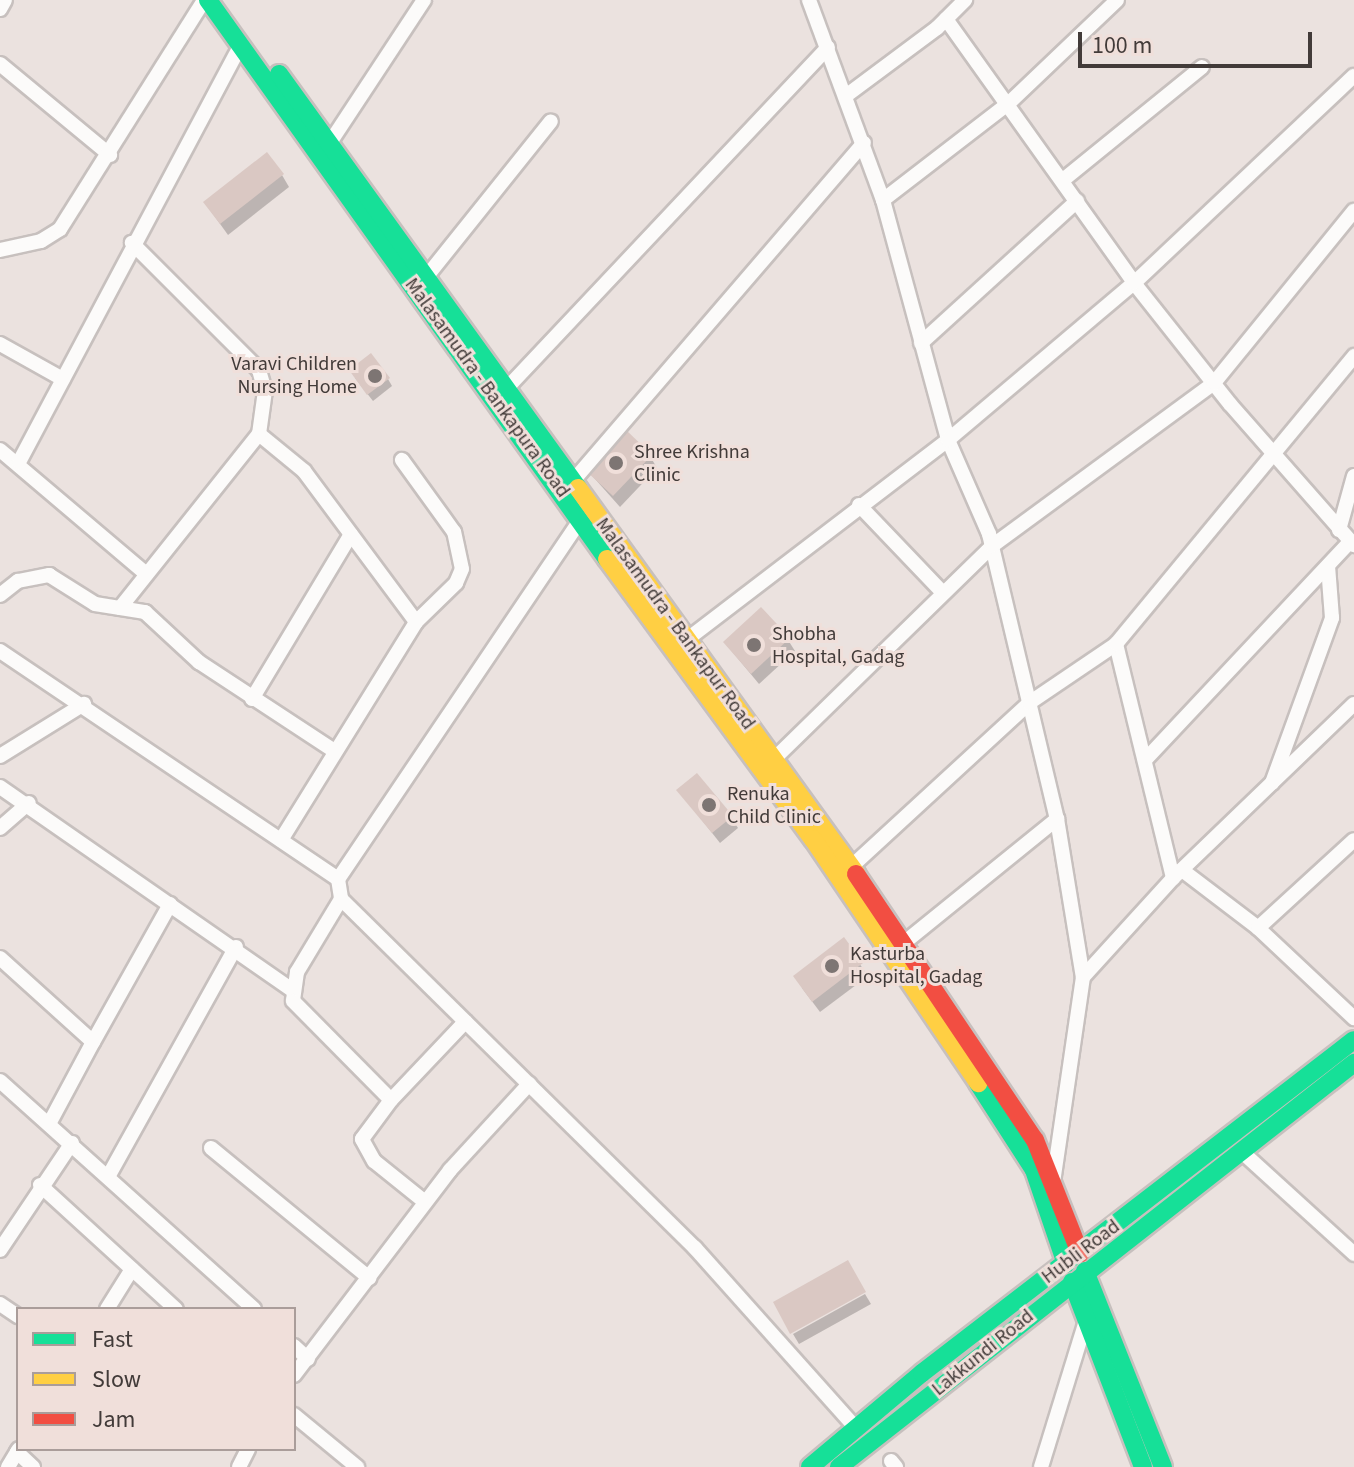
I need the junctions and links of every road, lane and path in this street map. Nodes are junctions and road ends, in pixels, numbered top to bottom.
1 (5, 0) edge
2 (206, 0) edge
3 (224, 0) edge
4 (424, 0) edge
5 (809, 0) edge
6 (965, 0) edge
7 (1117, 0) edge
8 (0, 9) edge
9 (946, 19) junction
10 (241, 44) junction
11 (828, 47) junction
12 (0, 64) edge
13 (1202, 67) dead end
14 (1354, 76) edge
15 (847, 95) junction
16 (1009, 103) junction
17 (551, 121) dead end
18 (331, 141) junction
19 (864, 143) junction
20 (110, 155) junction
21 (1063, 180) junction
22 (883, 200) junction
23 (1077, 201) junction
24 (1354, 211) edge
25 (132, 243) junction
26 (0, 250) edge
27 (427, 276) junction
28 (1134, 283) junction
29 (921, 343) junction
30 (0, 344) edge
31 (1354, 356) edge
32 (63, 379) junction
33 (1214, 383) junction
34 (507, 388) junction
35 (259, 434) junction
36 (948, 440) junction
37 (0, 450) edge
38 (1271, 453) junction
39 (402, 460) dead end
40 (19, 462) junction
41 (1354, 476) edge
42 (573, 481) junction
43 (859, 505) junction
44 (581, 519) junction
45 (1339, 530) junction
46 (351, 534) junction
47 (1352, 544) edge
48 (992, 546) junction
49 (1328, 566) junction
50 (146, 574) junction
51 (942, 592) junction
52 (0, 595) edge
53 (120, 608) junction
54 (416, 622) junction
55 (685, 641) junction
56 (1116, 644) junction
57 (0, 651) edge
58 (252, 699) junction
59 (1029, 703) junction
60 (84, 704) junction
61 (1354, 704) edge
62 (333, 750) junction
63 (0, 756) edge
64 (1146, 759) junction
65 (773, 760) junction
66 (0, 787) edge
67 (1270, 787) junction
68 (29, 803) junction
69 (1057, 819) junction
70 (0, 828) edge
71 (281, 840) junction
72 (1354, 840) edge
73 (852, 866) junction
74 (1178, 874) junction
75 (338, 879) junction
76 (341, 899) junction
77 (170, 904) junction
78 (1258, 928) junction
79 (905, 942) junction
80 (236, 947) junction
81 (0, 958) edge
82 (1083, 977) junction
83 (291, 989) junction
84 (1354, 1018) edge
85 (465, 1022) junction
86 (1354, 1040) edge
87 (93, 1042) junction
88 (1354, 1063) edge
89 (0, 1081) edge
90 (529, 1084) junction
91 (391, 1100) junction
92 (49, 1124) junction
93 (72, 1143) junction
94 (211, 1148) dead end
95 (1241, 1151) junction
96 (109, 1175) junction
97 (1054, 1177) junction
98 (40, 1185) junction
99 (425, 1202) junction
100 (0, 1250) edge
101 (1354, 1254) edge
102 (1076, 1267) junction
103 (132, 1269) junction
104 (369, 1278) junction
105 (108, 1307) edge
106 (174, 1307) edge
107 (252, 1307) edge
108 (1085, 1324) junction
109 (296, 1348) edge
110 (308, 1359) junction
111 (296, 1373) edge
112 (296, 1417) edge
113 (855, 1427) junction
114 (19, 1451) edge
115 (33, 1467) edge
116 (357, 1467) edge
117 (810, 1467) edge
118 (839, 1467) edge
119 (1041, 1467) edge
120 (1143, 1467) edge
121 (1163, 1467) edge

1 - 8 street
2 - 10 main road, Malasamudra - Bankapura Road
2 - 20 street
3 - 18 main road, Malasamudra - Bankapur Road
4 - 18 street
5 - 11 street
6 - 9 street
7 - 16 street
9 - 15 street
9 - 16 street
10 - 25 street
10 - 44 main road, Malasamudra - Bankapura Road
11 - 15 street
11 - 34 street
12 - 20 street
13 - 21 street
14 - 28 street
15 - 19 street
16 - 21 street
16 - 22 street
17 - 27 street
18 - 27 main road, Malasamudra - Bankapur Road
19 - 22 street
19 - 42 street
20 - 26 street
21 - 23 street
22 - 29 street
23 - 28 street
23 - 29 street
24 - 33 street
25 - 32 street
25 - 35 street
27 - 34 main road, Malasamudra - Bankapur Road
28 - 33 street
28 - 36 street
29 - 36 street
30 - 32 street
31 - 38 street
32 - 40 street
33 - 38 street
33 - 48 street
34 - 42 main road, Malasamudra - Bankapur Road
35 - 46 street
35 - 50 street
36 - 43 street
36 - 48 street
37 - 40 street
38 - 45 street
38 - 56 street
39 - 54 street
40 - 50 street
41 - 45 street
42 - 55 main road, Malasamudra - Bankapur Road
43 - 51 street
43 - 55 street
44 - 75 street
44 - 102 main road, Malasamudra - Bankapura Road
45 - 47 street
46 - 54 street
46 - 58 street
47 - 49 street
48 - 51 street
48 - 59 street
49 - 64 street
49 - 67 street
50 - 53 street
51 - 65 street
52 - 53 street
53 - 58 street
54 - 62 street
55 - 65 main road, Malasamudra - Bankapur Road
56 - 59 street
56 - 64 street
57 - 60 street
58 - 62 street
59 - 69 street
59 - 73 street
60 - 63 street
60 - 71 street
61 - 67 street
62 - 71 street
64 - 74 street
65 - 73 main road, Malasamudra - Bankapur Road
66 - 68 street
67 - 74 street
68 - 70 street
68 - 77 street
69 - 79 street
69 - 82 street
71 - 75 street
72 - 78 street
73 - 79 main road, Malasamudra - Bankapur Road
74 - 78 street
74 - 82 street
75 - 76 street
76 - 83 street
76 - 85 street
77 - 80 street
77 - 87 street
78 - 84 street
79 - 97 main road, Malasamudra - Bankapur Road
80 - 83 street
80 - 96 street
81 - 87 street
82 - 97 street
83 - 91 street
85 - 90 street
85 - 91 street
86 - 102 main road, Hubli Road
87 - 92 street
88 - 95 main road, Lakkundi Road
89 - 92 street
90 - 99 street
90 - 113 street
91 - 99 street
92 - 93 street
93 - 96 street
93 - 98 street
94 - 104 street
95 - 101 street
95 - 102 main road, Lakkundi Road
96 - 107 street
97 - 102 main road, Malasamudra - Bankapur Road
98 - 100 street
98 - 103 street
99 - 104 street
102 - 108 main road
102 - 113 main road, Hubli Road
102 - 118 main road, Lakkundi Road
102 - 121 main road
103 - 105 street
103 - 106 street
104 - 110 street
108 - 119 street
108 - 120 main road
109 - 110 street
110 - 111 street
112 - 116 street
113 - 117 main road, Hubli Road
114 - 115 street

